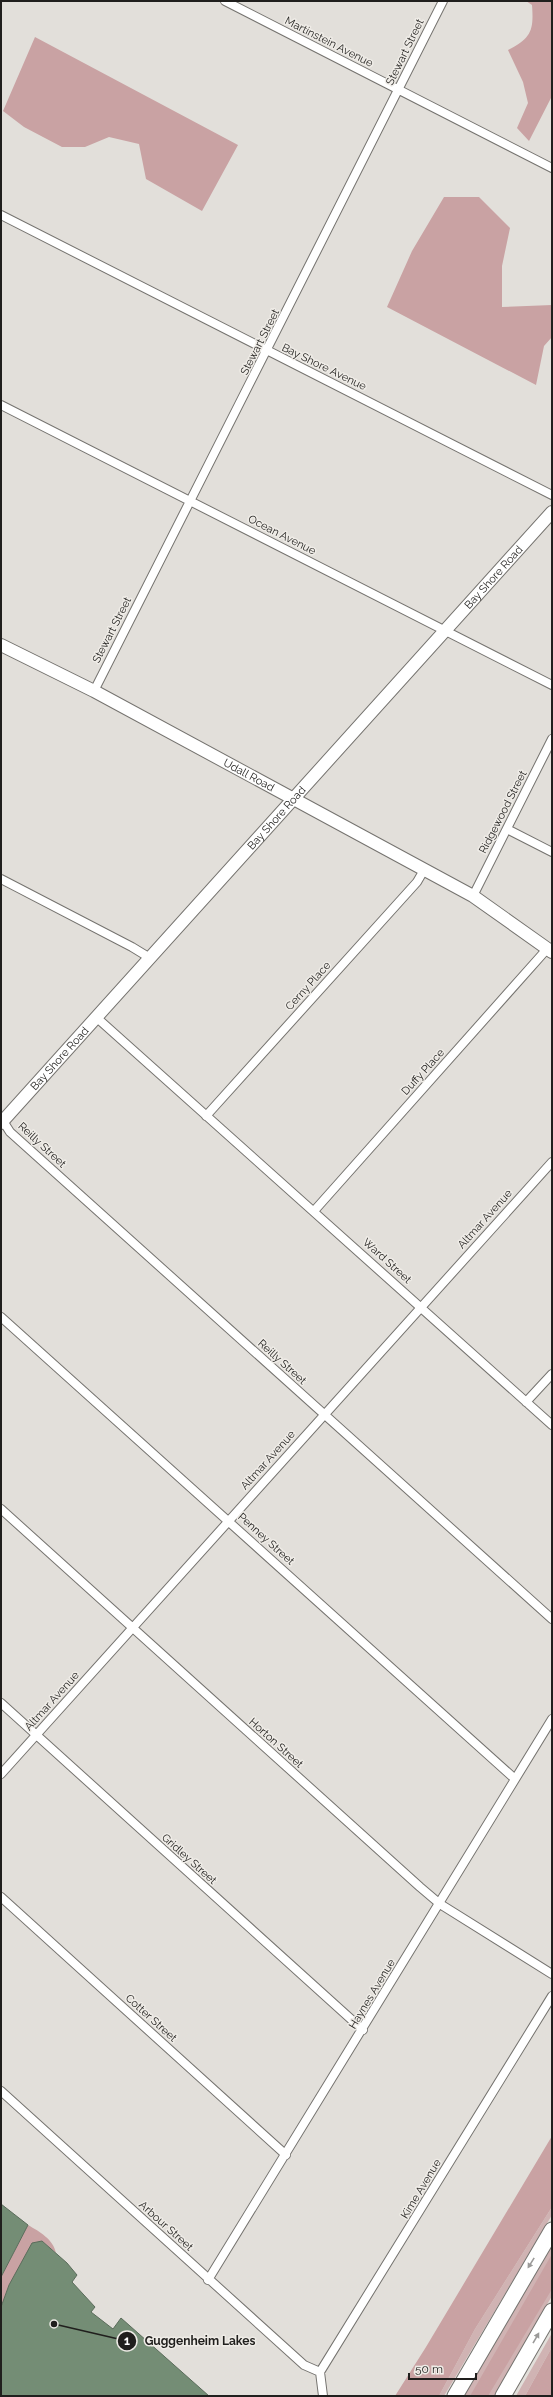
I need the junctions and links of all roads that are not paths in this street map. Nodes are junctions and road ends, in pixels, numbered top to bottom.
1 (224, 1) edge
2 (443, 1) edge
3 (399, 90) junction
4 (552, 168) edge
5 (1, 215) edge
6 (267, 351) junction
7 (1, 405) edge
8 (552, 494) edge
9 (190, 502) junction
10 (552, 512) edge
11 (445, 630) junction
12 (1, 645) edge
13 (552, 685) edge
14 (94, 691) junction
15 (552, 739) edge
16 (293, 798) junction
17 (507, 829) junction
18 (552, 852) edge
19 (424, 870) junction
20 (1, 879) edge
21 (473, 896) junction
22 (550, 951) edge
23 (150, 958) junction
24 (96, 1018) junction
25 (206, 1116) junction
26 (2, 1121) edge
27 (552, 1162) edge
28 (314, 1211) junction
29 (421, 1307) junction
30 (1, 1317) edge
31 (552, 1374) edge
32 (526, 1402) junction
33 (324, 1414) junction
34 (552, 1425) edge
35 (1, 1509) edge
36 (229, 1520) junction
37 (552, 1619) edge
38 (132, 1628) junction
39 (1, 1703) edge
40 (552, 1719) edge
41 (37, 1735) junction
42 (1, 1774) edge
43 (515, 1779) junction
44 (1, 1897) edge
45 (440, 1904) junction
46 (552, 1974) edge
47 (552, 1996) edge
48 (363, 2030) junction
49 (1, 2091) edge
50 (286, 2155) junction
51 (552, 2230) edge
52 (208, 2280) junction
53 (552, 2311) edge
54 (320, 2372) junction
55 (323, 2396) edge
56 (455, 2396) edge
57 (503, 2396) edge

1 - 3 street, Martinstein Avenue
2 - 3 street, Stewart Street
3 - 4 street, Martinstein Avenue
3 - 6 street, Stewart Street
5 - 6 street, Bay Shore Avenue
6 - 8 street, Bay Shore Avenue
6 - 9 street, Stewart Street
7 - 9 street, Ocean Avenue
9 - 11 street, Ocean Avenue
9 - 14 street, Stewart Street
10 - 11 main road, Bay Shore Road
11 - 13 street, Ocean Avenue
11 - 16 main road, Bay Shore Road
12 - 14 main road, Udall Road
14 - 16 main road, Udall Road
15 - 17 street, Ridgewood Street
16 - 19 main road, Udall Road
16 - 23 main road, Bay Shore Road
17 - 18 street
17 - 21 street, Ridgewood Street
19 - 21 main road, Udall Road
19 - 25 street, Cerny Place
20 - 23 street
21 - 22 main road, Udall Road
22 - 28 street, Duffy Place
23 - 24 main road, Bay Shore Road
24 - 25 street, Ward Street
24 - 26 main road, Bay Shore Road
25 - 28 street, Ward Street
26 - 33 street, Reilly Street
27 - 29 street, Altmar Avenue
28 - 29 street, Ward Street
29 - 32 street, Ward Street
29 - 33 street, Altmar Avenue
30 - 36 street, Penney Street
31 - 32 street
32 - 34 street, Ward Street
33 - 36 street, Altmar Avenue
33 - 37 street, Reilly Street
35 - 38 street, Horton Street
36 - 38 street, Altmar Avenue
36 - 43 street, Penney Street
38 - 41 street, Altmar Avenue
38 - 45 street, Horton Street
39 - 41 street, Gridley Street
40 - 43 street, Haynes Avenue
41 - 42 street, Altmar Avenue
41 - 48 street, Gridley Street
43 - 45 street, Haynes Avenue
44 - 50 street, Cotter Street
45 - 46 street, Horton Street
45 - 48 street, Haynes Avenue
47 - 54 street, Kime Avenue
48 - 50 street, Haynes Avenue
49 - 52 street, Arbour Street
50 - 52 street, Haynes Avenue
51 -> 56 highway
52 - 54 street, Arbour Street
57 -> 53 highway
54 - 55 street

